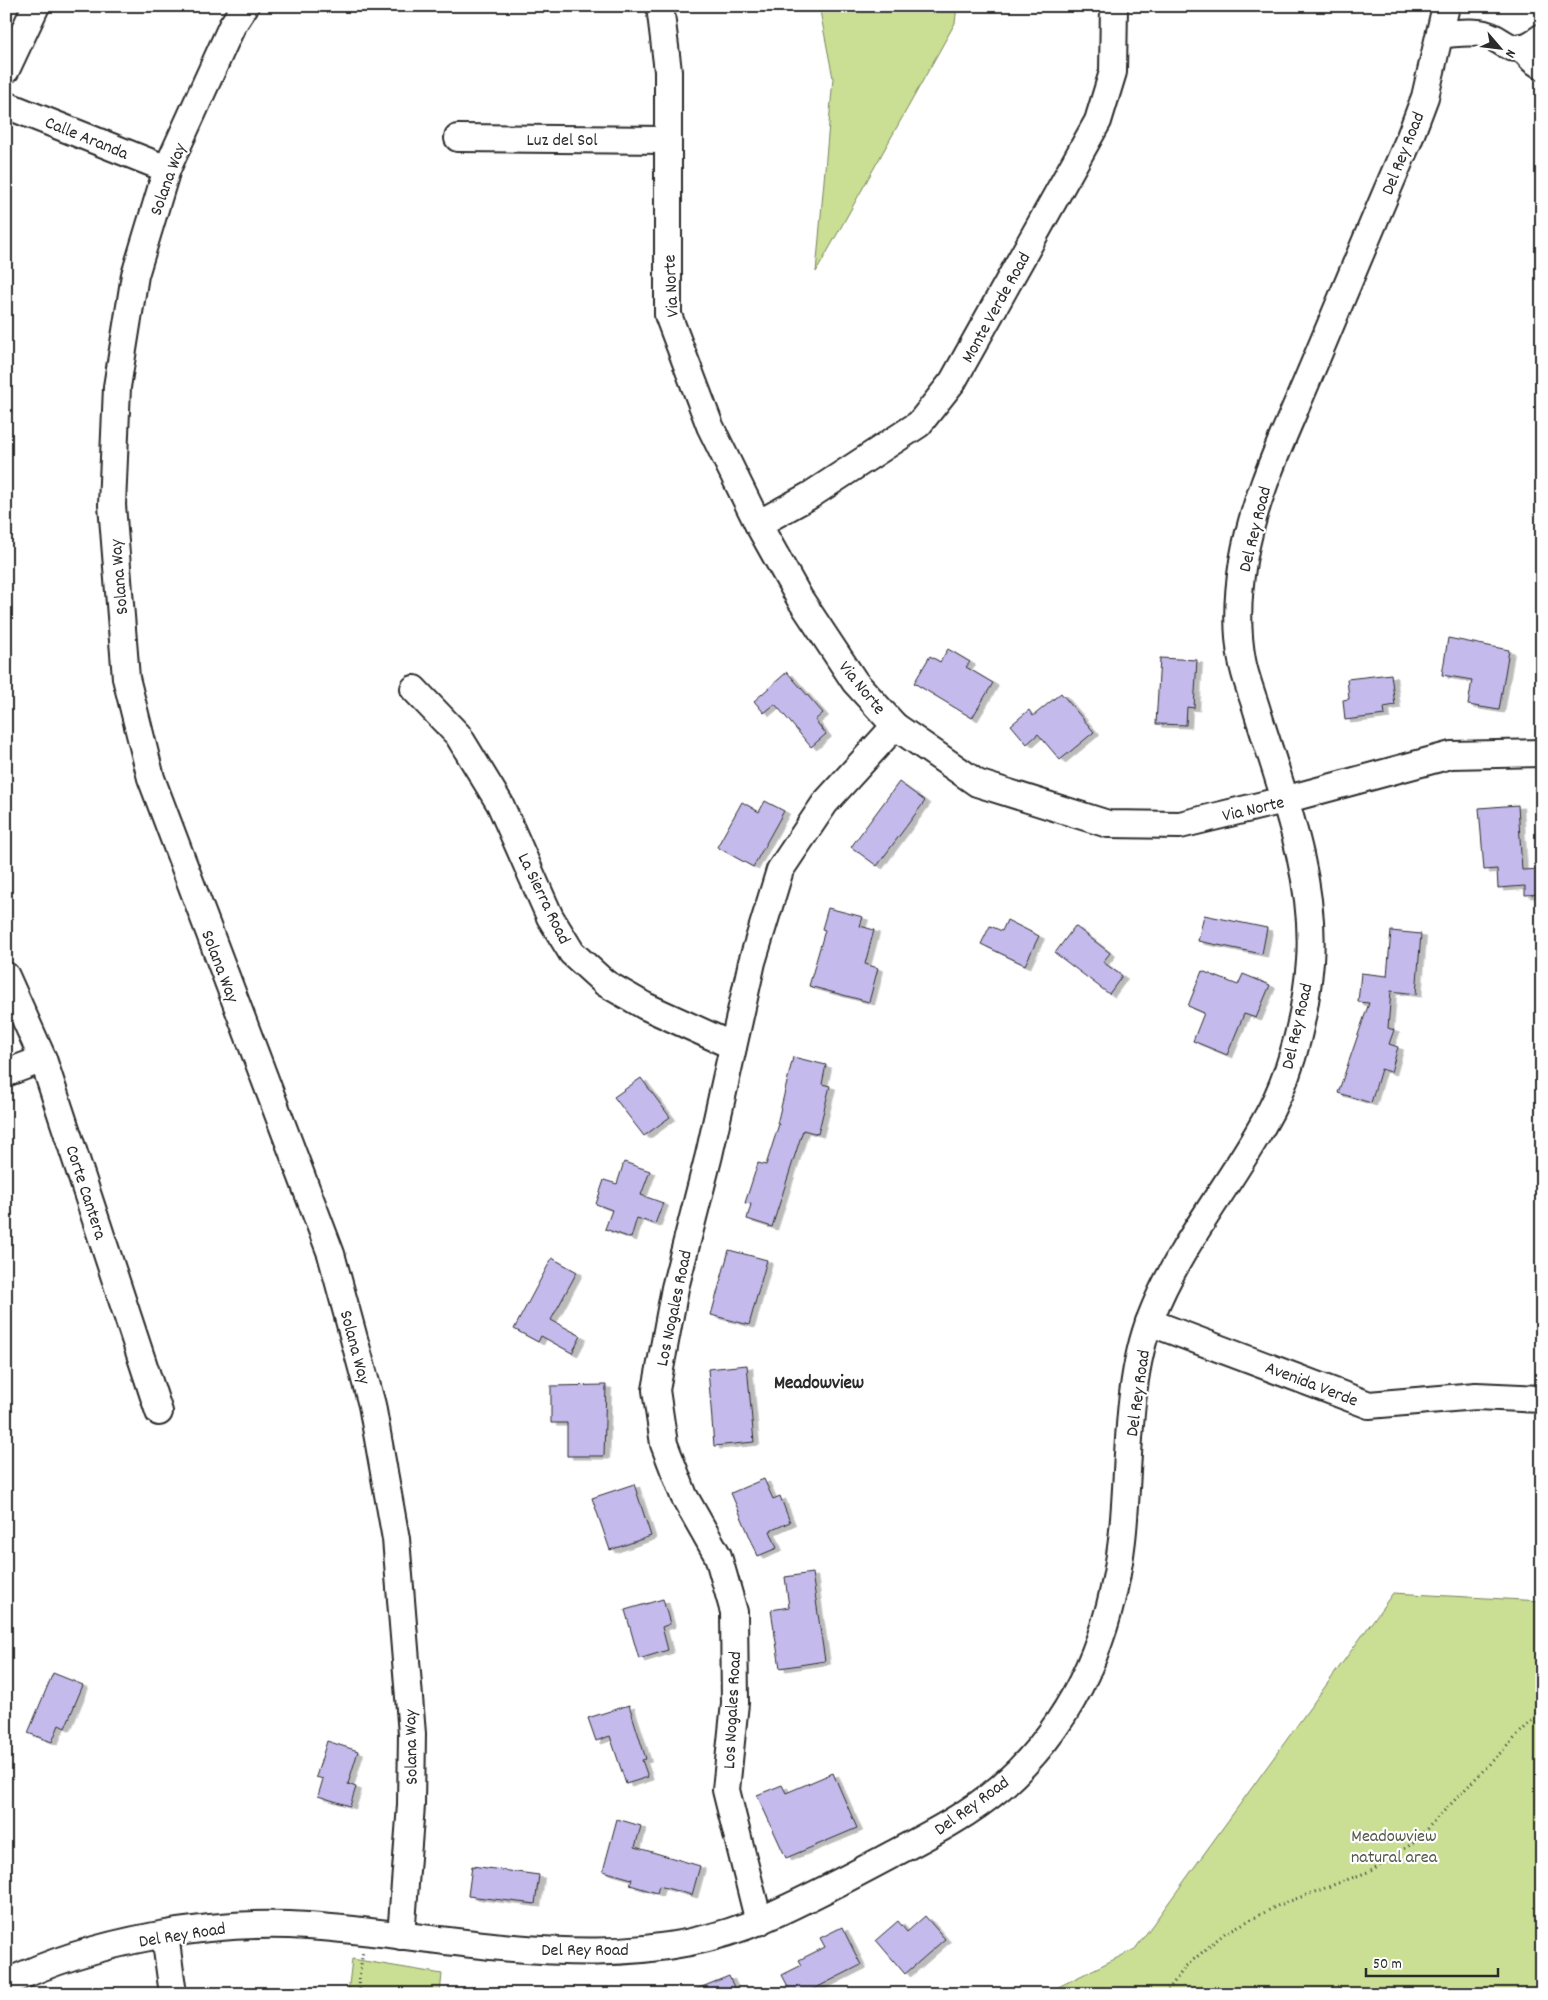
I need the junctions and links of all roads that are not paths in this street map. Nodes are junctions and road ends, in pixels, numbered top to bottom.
1 (36, 6) edge
2 (245, 6) edge
3 (660, 6) edge
4 (1114, 6) edge
5 (1446, 6) edge
6 (1440, 34) junction
7 (1531, 42) edge
8 (1542, 66) edge
9 (6, 70) edge
10 (6, 105) edge
11 (458, 138) dead end
12 (667, 140) junction
13 (167, 169) junction
14 (758, 524) junction
15 (414, 689) dead end
16 (895, 726) junction
17 (1542, 752) edge
18 (1284, 800) junction
19 (6, 976) edge
20 (733, 1046) junction
21 (43, 1059) junction
22 (6, 1073) edge
23 (1149, 1322) junction
24 (1542, 1399) edge
25 (159, 1412) dead end
26 (759, 1922) junction
27 (164, 1935) junction
28 (401, 1936) junction
29 (6, 1984) edge
30 (173, 1994) edge

1 - 9 street
2 - 13 street, Solana Way
3 - 12 street, Via Norte
4 - 14 street, Monte Verde Road
5 - 6 street, Del Rey Road
6 - 7 street
6 - 18 street, Del Rey Road
7 - 8 street
10 - 13 street, Calle Aranda
11 - 12 street, Luz del Sol
12 - 14 street, Via Norte
13 - 28 street, Solana Way
14 - 16 street, Via Norte
15 - 20 street, La Sierra Road
16 - 18 street, Via Norte
16 - 20 street, Los Nogales Road
17 - 18 street, Via Norte
18 - 23 street, Del Rey Road
19 - 21 street, Corte Cantera
20 - 26 street, Los Nogales Road
21 - 22 street
21 - 25 street, Corte Cantera
23 - 24 street, Avenida Verde
23 - 26 street, Del Rey Road
26 - 28 street, Del Rey Road
27 - 28 street, Del Rey Road
27 - 29 street, Del Rey Road
27 - 30 street

